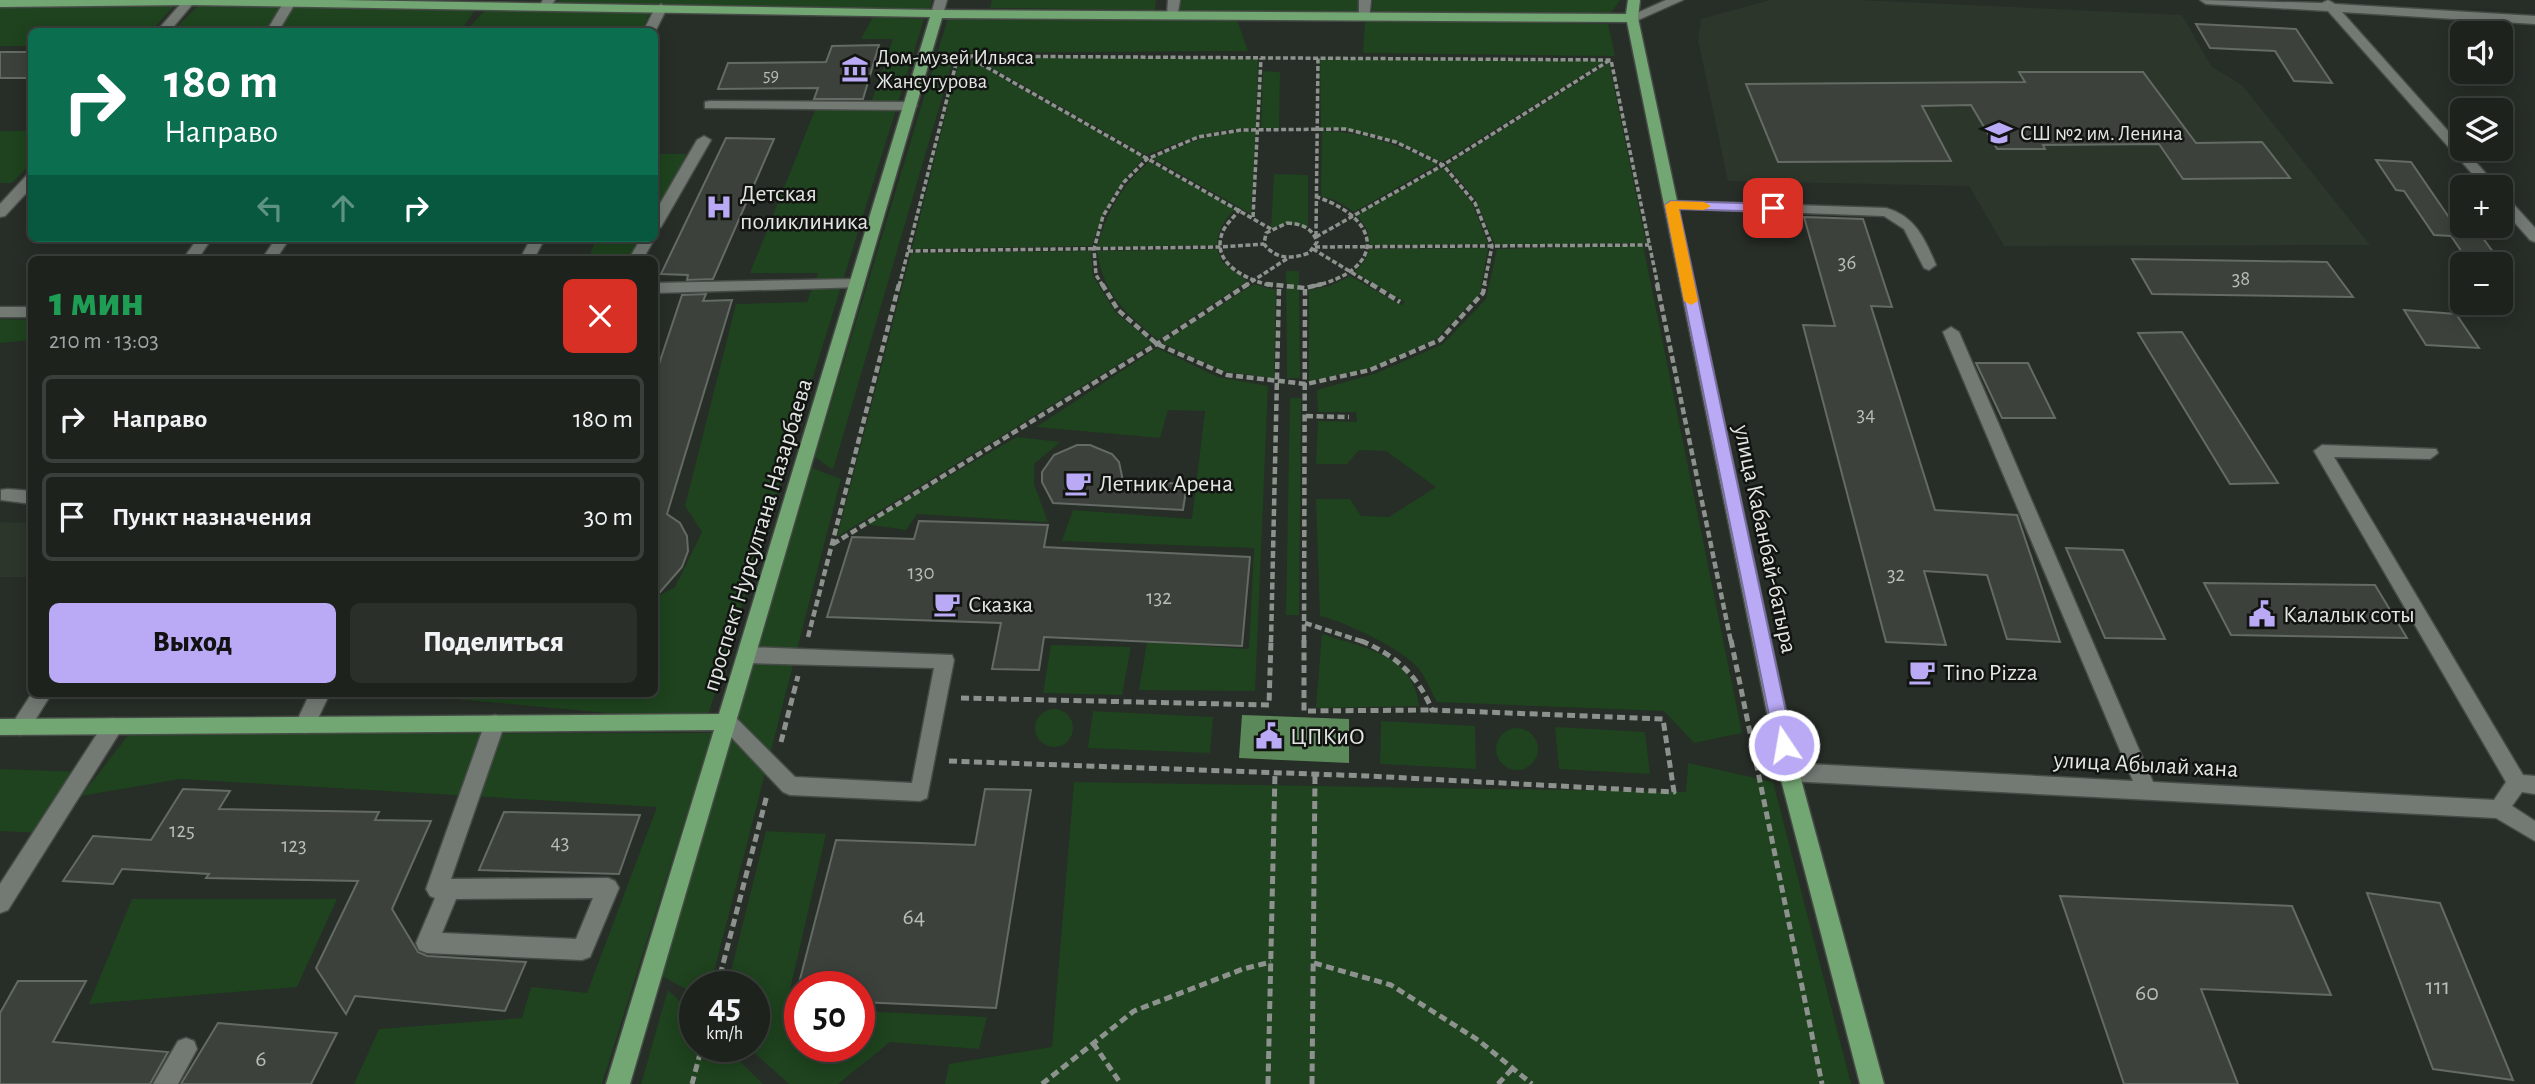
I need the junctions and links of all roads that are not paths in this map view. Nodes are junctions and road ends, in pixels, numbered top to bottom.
1 (190, 0) edge
2 (1174, 0) edge
3 (1365, 0) edge
4 (1677, 0) edge
5 (2206, 0) edge
6 (290, 2) junction
7 (0, 3) edge
8 (547, 3) edge
9 (2328, 4) edge
10 (939, 7) edge
11 (661, 8) junction
12 (1633, 9) edge
13 (1173, 15) junction
14 (1365, 17) junction
15 (2535, 20) edge
16 (166, 28) edge
17 (274, 28) edge
18 (651, 28) edge
19 (710, 105) dead end
20 (910, 106) junction
21 (704, 140) dead end
22 (2480, 175) edge
23 (28, 182) edge
24 (1671, 205) junction
25 (2513, 209) edge
26 (0, 214) edge
27 (658, 220) edge
28 (2528, 222) edge
29 (2535, 237) edge
30 (1928, 265) dead end
31 (857, 284) junction
32 (658, 288) edge
33 (0, 312) edge
34 (28, 312) edge
35 (1951, 332) dead end
36 (2430, 453) dead end
37 (7, 495) dead end
38 (28, 498) edge
39 (747, 655) junction
40 (39, 697) edge
41 (318, 697) edge
42 (727, 722) junction
43 (495, 723) junction
44 (305, 725) junction
45 (113, 726) junction
46 (0, 727) edge
47 (20, 727) junction
48 (1789, 772) junction
49 (2526, 784) edge
50 (2147, 790) junction
51 (2499, 810) junction
52 (2535, 832) edge
53 (449, 889) junction
54 (0, 903) edge
55 (186, 1049) dead end
56 (165, 1084) edge
57 (618, 1084) edge
58 (1872, 1084) edge

1 - 6 main road
1 - 7 main road
1 - 16 street
2 - 13 street
3 - 14 street
4 - 12 street
5 - 9 street
6 - 8 main road
6 - 17 street
8 - 11 main road
9 - 15 street
9 - 22 street
10 - 11 main road
10 - 13 main road
10 - 20 main road, проспект Нурсултана Назарбаева
11 - 18 street
12 - 14 main road
12 - 24 main road, улица Кабанбай-батыра
13 - 14 main road
19 - 20 street
20 - 31 main road, проспект Нурсултана Назарбаева
21 - 27 street
23 - 26 street
24 - 30 street
24 - 48 main road, улица Кабанбай-батыра
25 - 28 street
28 - 29 street
31 - 32 street
31 - 39 main road, проспект Нурсултана Назарбаева
33 - 34 street
35 - 50 street
36 - 49 street
37 - 38 street
39 - 42 main road, проспект Нурсултана Назарбаева
39 - 42 street
40 - 47 street
41 - 44 street
42 - 43 main road
42 - 57 main road, проспект Нурсултана Назарбаева
43 - 44 main road
43 - 53 street
44 - 45 main road
45 - 47 main road
45 - 54 street
46 - 47 main road
48 - 50 street, улица Абылай хана
48 - 58 main road, улица Кабанбай-батыра
49 - 51 street
50 - 51 street, улица Абылай хана
51 - 52 street, улица Абылай хана
53 - 53 street
55 - 56 street

